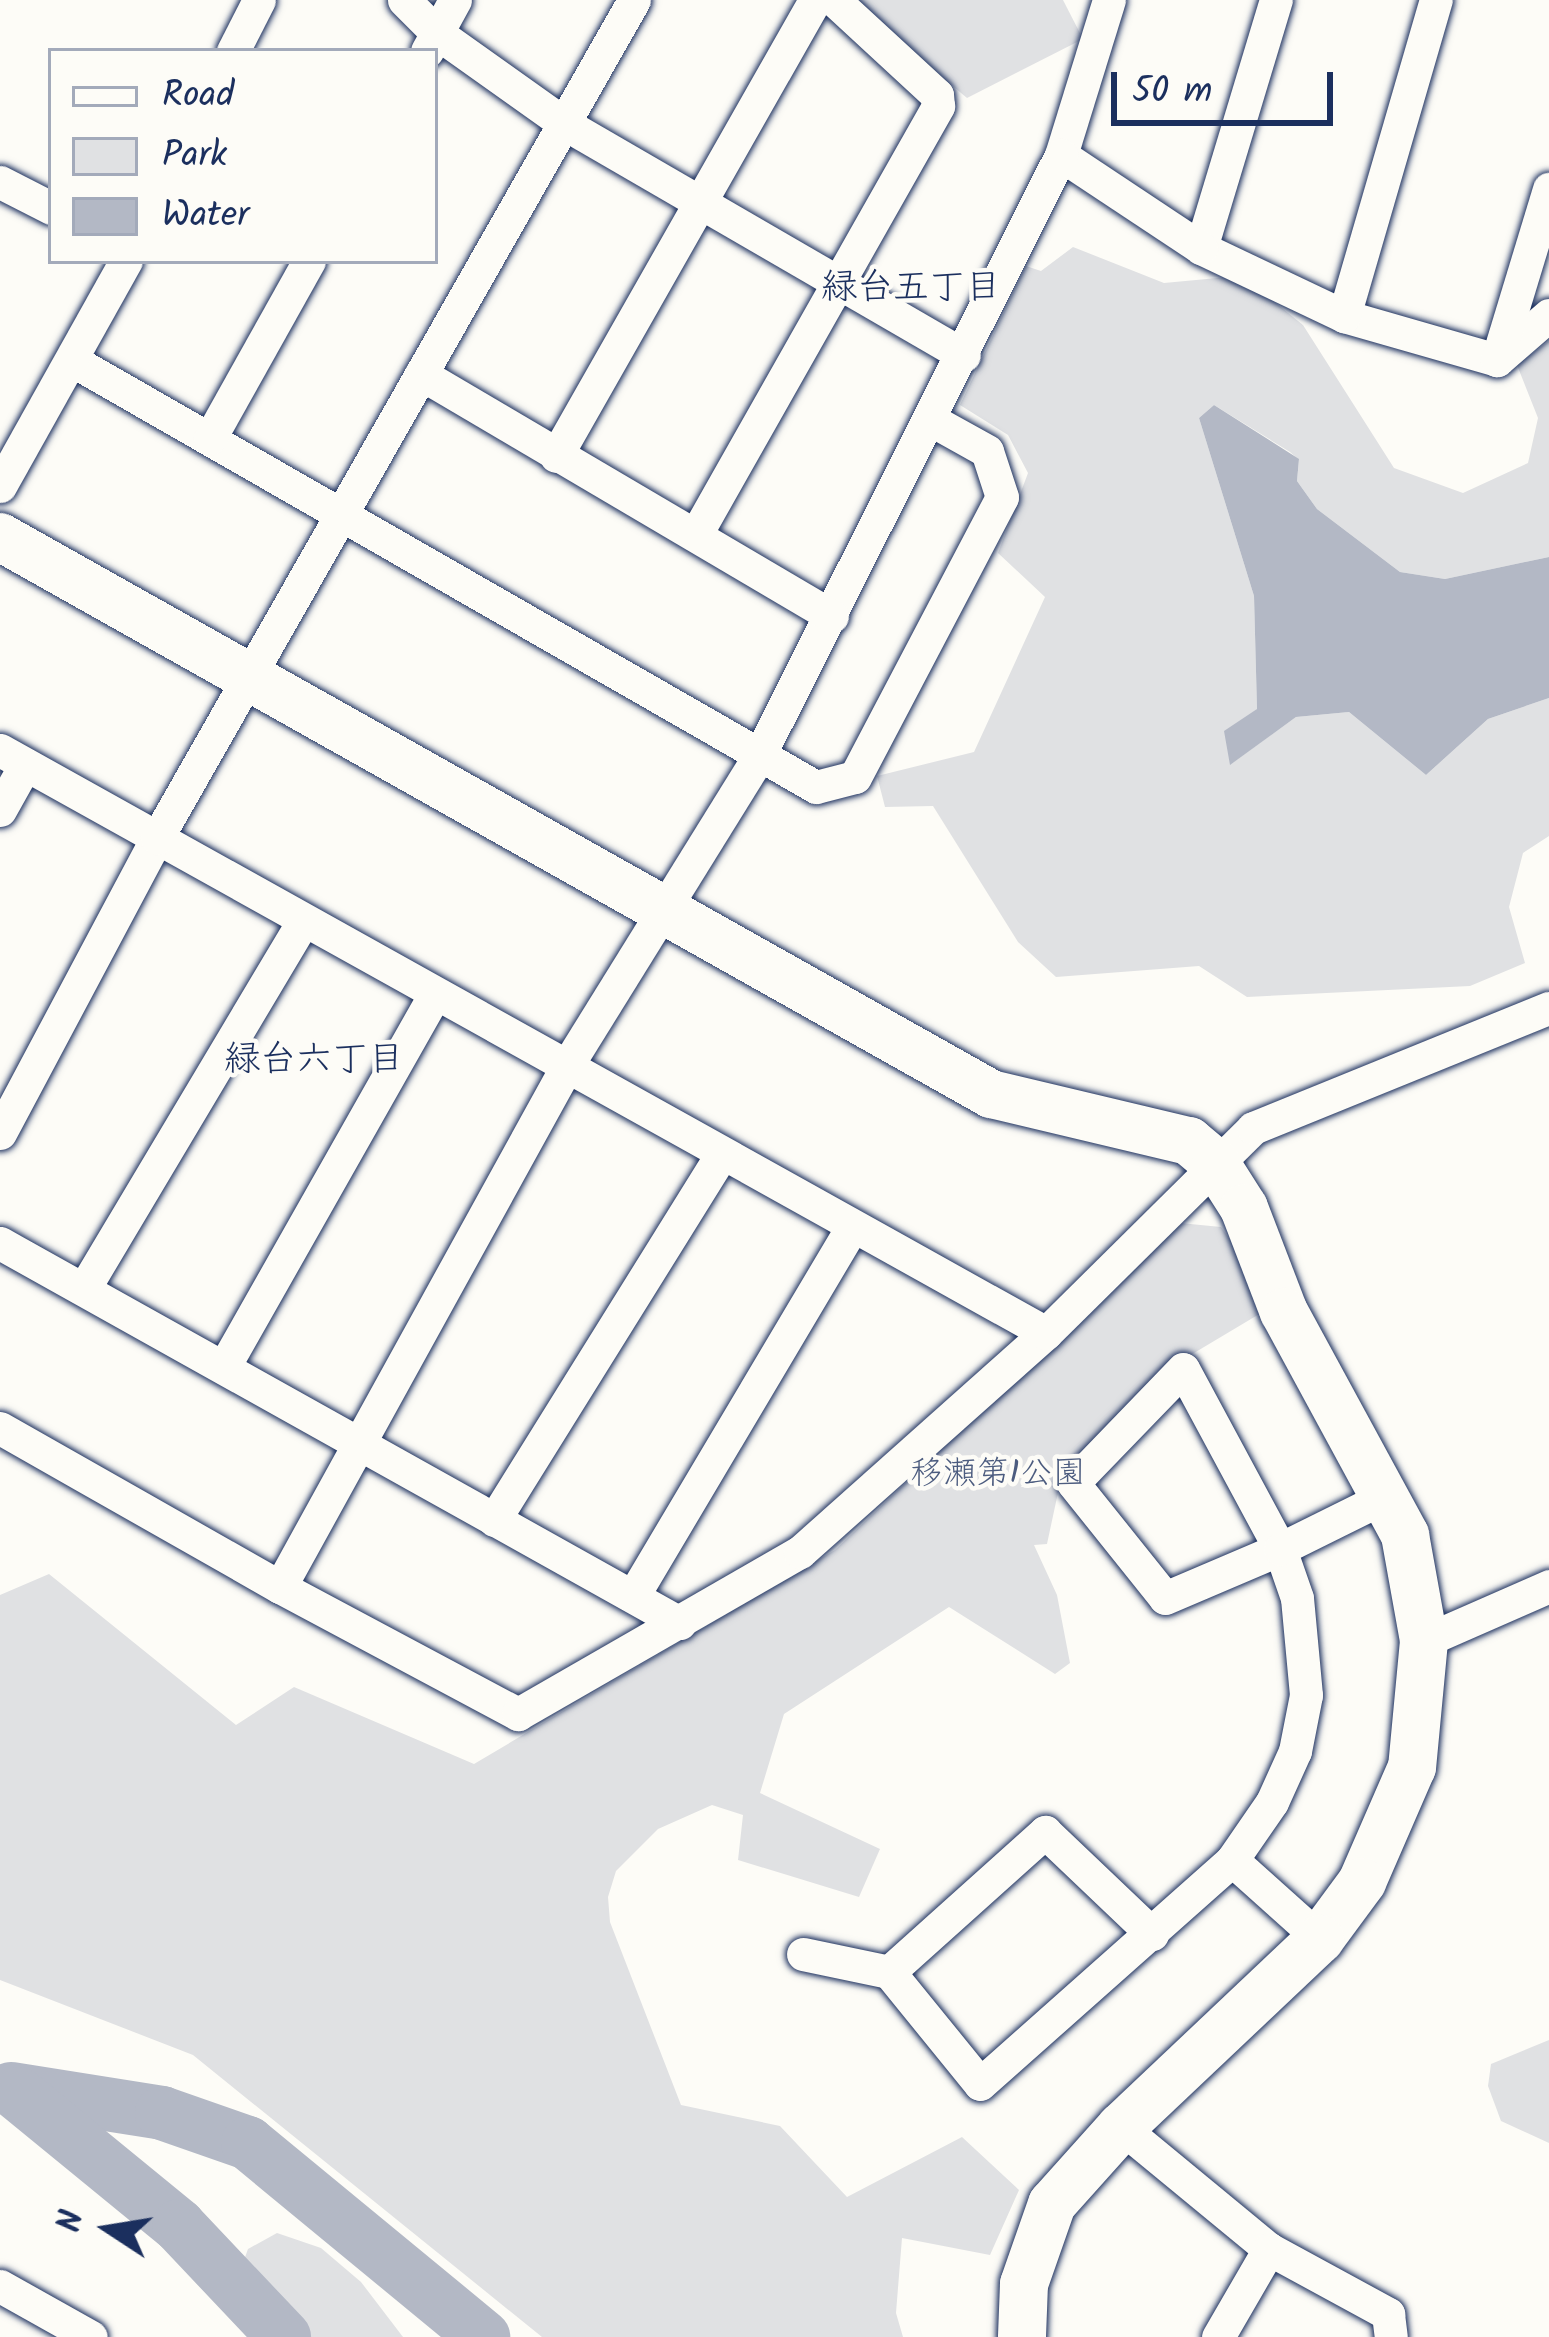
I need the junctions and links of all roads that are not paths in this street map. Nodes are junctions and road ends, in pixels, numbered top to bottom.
1 (259, 0) edge
2 (404, 0) edge
3 (455, 0) edge
4 (634, 0) edge
5 (815, 0) edge
6 (834, 0) edge
7 (1109, 0) edge
8 (1276, 0) edge
9 (1436, 0) edge
10 (432, 42) edge
11 (235, 48) edge
12 (565, 124) junction
13 (1061, 155) junction
14 (0, 182) edge
15 (1549, 189) edge
16 (705, 202) junction
17 (48, 206) edge
18 (1201, 248) junction
19 (124, 264) edge
20 (307, 264) edge
21 (839, 283) junction
22 (1549, 315) edge
23 (1344, 316) junction
24 (964, 355) junction
25 (1497, 360) junction
26 (75, 362) junction
27 (421, 374) junction
28 (932, 421) junction
29 (210, 438) junction
30 (556, 456) junction
31 (0, 486) edge
32 (342, 511) junction
33 (696, 534) junction
34 (0, 536) edge
35 (832, 616) junction
36 (253, 679) junction
37 (758, 756) junction
38 (13, 758) edge
39 (0, 811) edge
40 (157, 838) junction
41 (668, 914) junction
42 (303, 921) junction
43 (434, 995) junction
44 (1549, 1008) edge
45 (567, 1066) junction
46 (0, 1133) edge
47 (719, 1158) junction
48 (1216, 1164) junction
49 (851, 1228) junction
50 (0, 1243) edge
51 (85, 1287) junction
52 (1046, 1333) junction
53 (225, 1365) junction
54 (0, 1428) edge
55 (363, 1448) junction
56 (1387, 1496) junction
57 (494, 1520) junction
58 (1280, 1549) junction
59 (1549, 1586) edge
60 (280, 1587) junction
61 (633, 1596) junction
62 (680, 1623) junction
63 (1424, 1641) junction
64 (1232, 1860) junction
65 (1152, 1934) junction
66 (1320, 1940) junction
67 (803, 1954) dead end
68 (889, 1972) junction
69 (1121, 2127) junction
70 (1269, 2249) junction
71 (0, 2287) edge
72 (91, 2337) edge
73 (1022, 2337) edge
74 (1218, 2337) edge
75 (1391, 2337) edge

1 - 11 street
2 - 10 street
3 - 10 street
4 - 12 street
5 - 16 street
6 - 21 street
7 - 13 street
8 - 18 street
9 - 23 street
10 - 12 street
12 - 16 street
12 - 27 street
13 - 18 street
13 - 24 street
14 - 17 street
15 - 25 street
16 - 21 street
16 - 30 street
18 - 23 street
19 - 26 street
20 - 29 street
21 - 24 street
21 - 33 street
22 - 25 street
23 - 25 street
24 - 28 street
26 - 29 street
26 - 31 street
27 - 30 street
27 - 32 street
28 - 35 street
28 - 37 street
29 - 32 street
30 - 33 street
32 - 36 street
32 - 37 street
33 - 35 street
34 - 36 street
35 - 37 street
36 - 40 street
36 - 41 street
37 - 41 street
38 - 39 street
38 - 40 street
40 - 42 street
40 - 46 street
41 - 45 street
41 - 48 street
42 - 43 street
42 - 51 street
43 - 45 street
43 - 53 street
44 - 48 street
45 - 47 street
45 - 55 street
47 - 49 street
47 - 57 street
48 - 52 street
48 - 56 street
49 - 52 street
49 - 61 street
50 - 51 street
51 - 53 street
52 - 62 street
53 - 55 street
54 - 60 street
55 - 57 street
55 - 60 street
56 - 58 street
56 - 63 street
57 - 61 street
58 - 58 street
58 - 64 street
59 - 63 street
60 - 62 street
61 - 62 street
63 - 66 street
64 - 65 street
64 - 66 street
65 - 68 street
65 - 68 street
66 - 69 street
67 - 68 street
69 - 70 street
69 - 73 street
70 - 74 street
70 - 75 street
71 - 72 street

